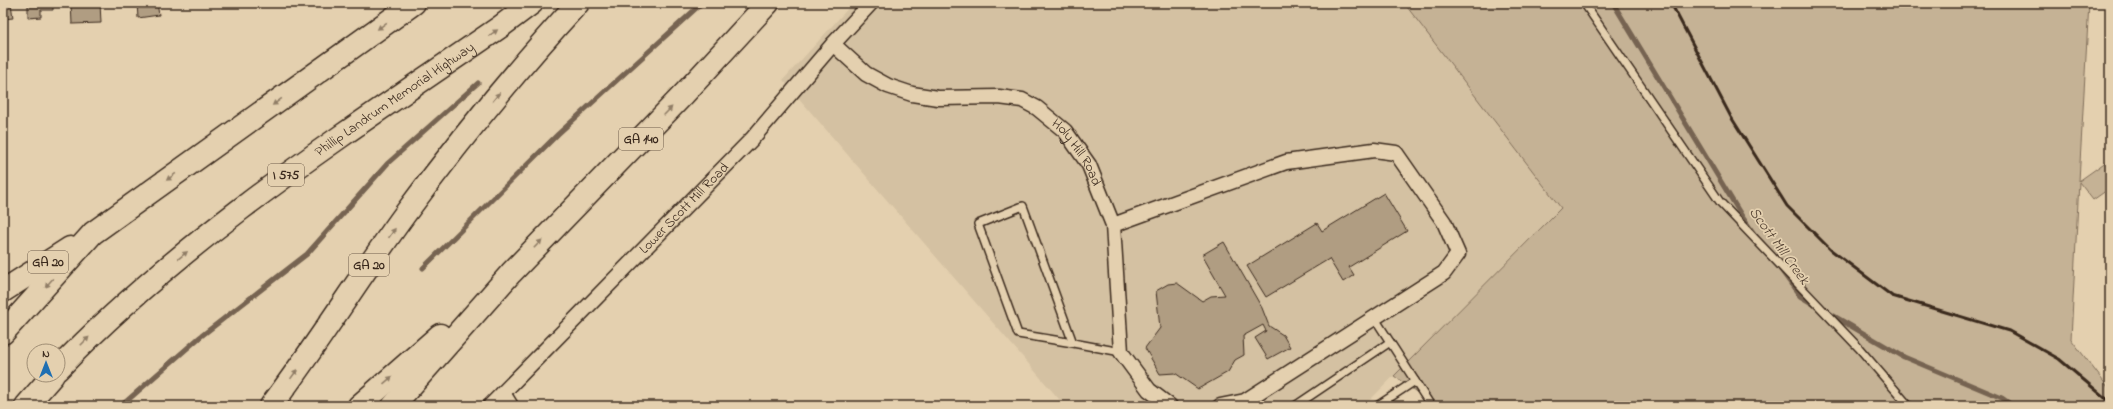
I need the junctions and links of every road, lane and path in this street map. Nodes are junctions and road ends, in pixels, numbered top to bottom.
1 (414, 3) edge
2 (532, 3) edge
3 (578, 3) edge
4 (768, 3) edge
5 (871, 3) edge
6 (1584, 3) edge
7 (833, 44) junction
8 (1113, 225) junction
9 (93, 233) junction
10 (511, 272) junction
11 (3, 291) edge
12 (1374, 317) junction
13 (3, 333) edge
14 (1390, 342) junction
15 (1073, 343) junction
16 (1121, 352) junction
17 (66, 361) edge
18 (1415, 381) junction
19 (45, 383) edge
20 (503, 393) junction
21 (1246, 403) edge
22 (26, 406) edge
23 (271, 406) edge
24 (359, 406) edge
25 (393, 406) edge
26 (490, 406) edge
27 (511, 406) edge
28 (1170, 406) edge
29 (1220, 406) edge
30 (1295, 406) edge
31 (1377, 406) edge
32 (1431, 406) edge
33 (1909, 406) edge

1 -> 9 highway
17 -> 2 highway, Phillip Landrum Memorial Highway / I 575
23 -> 3 highway, GA 20
10 -> 4 highway, GA 140
5 - 7 street, Lower Scott Mill Road
6 - 33 lane
7 - 8 street, Holy Hill Road
7 - 20 street, Lower Scott Mill Road
8 - 12 street
8 - 16 street, Holy Hill Road
9 - 11 highway, GA 20
9 -> 13 highway
24 -> 10 highway, GA 140
10 - 25 highway
12 - 14 lane
12 - 21 street
14 - 18 lane
14 - 30 lane
15 - 15 lane
15 - 16 lane
16 - 28 street
18 - 31 lane
18 - 32 lane
19 - 22 highway
20 - 26 street, Lower Scott Mill Road
20 - 27 street
21 - 29 street

